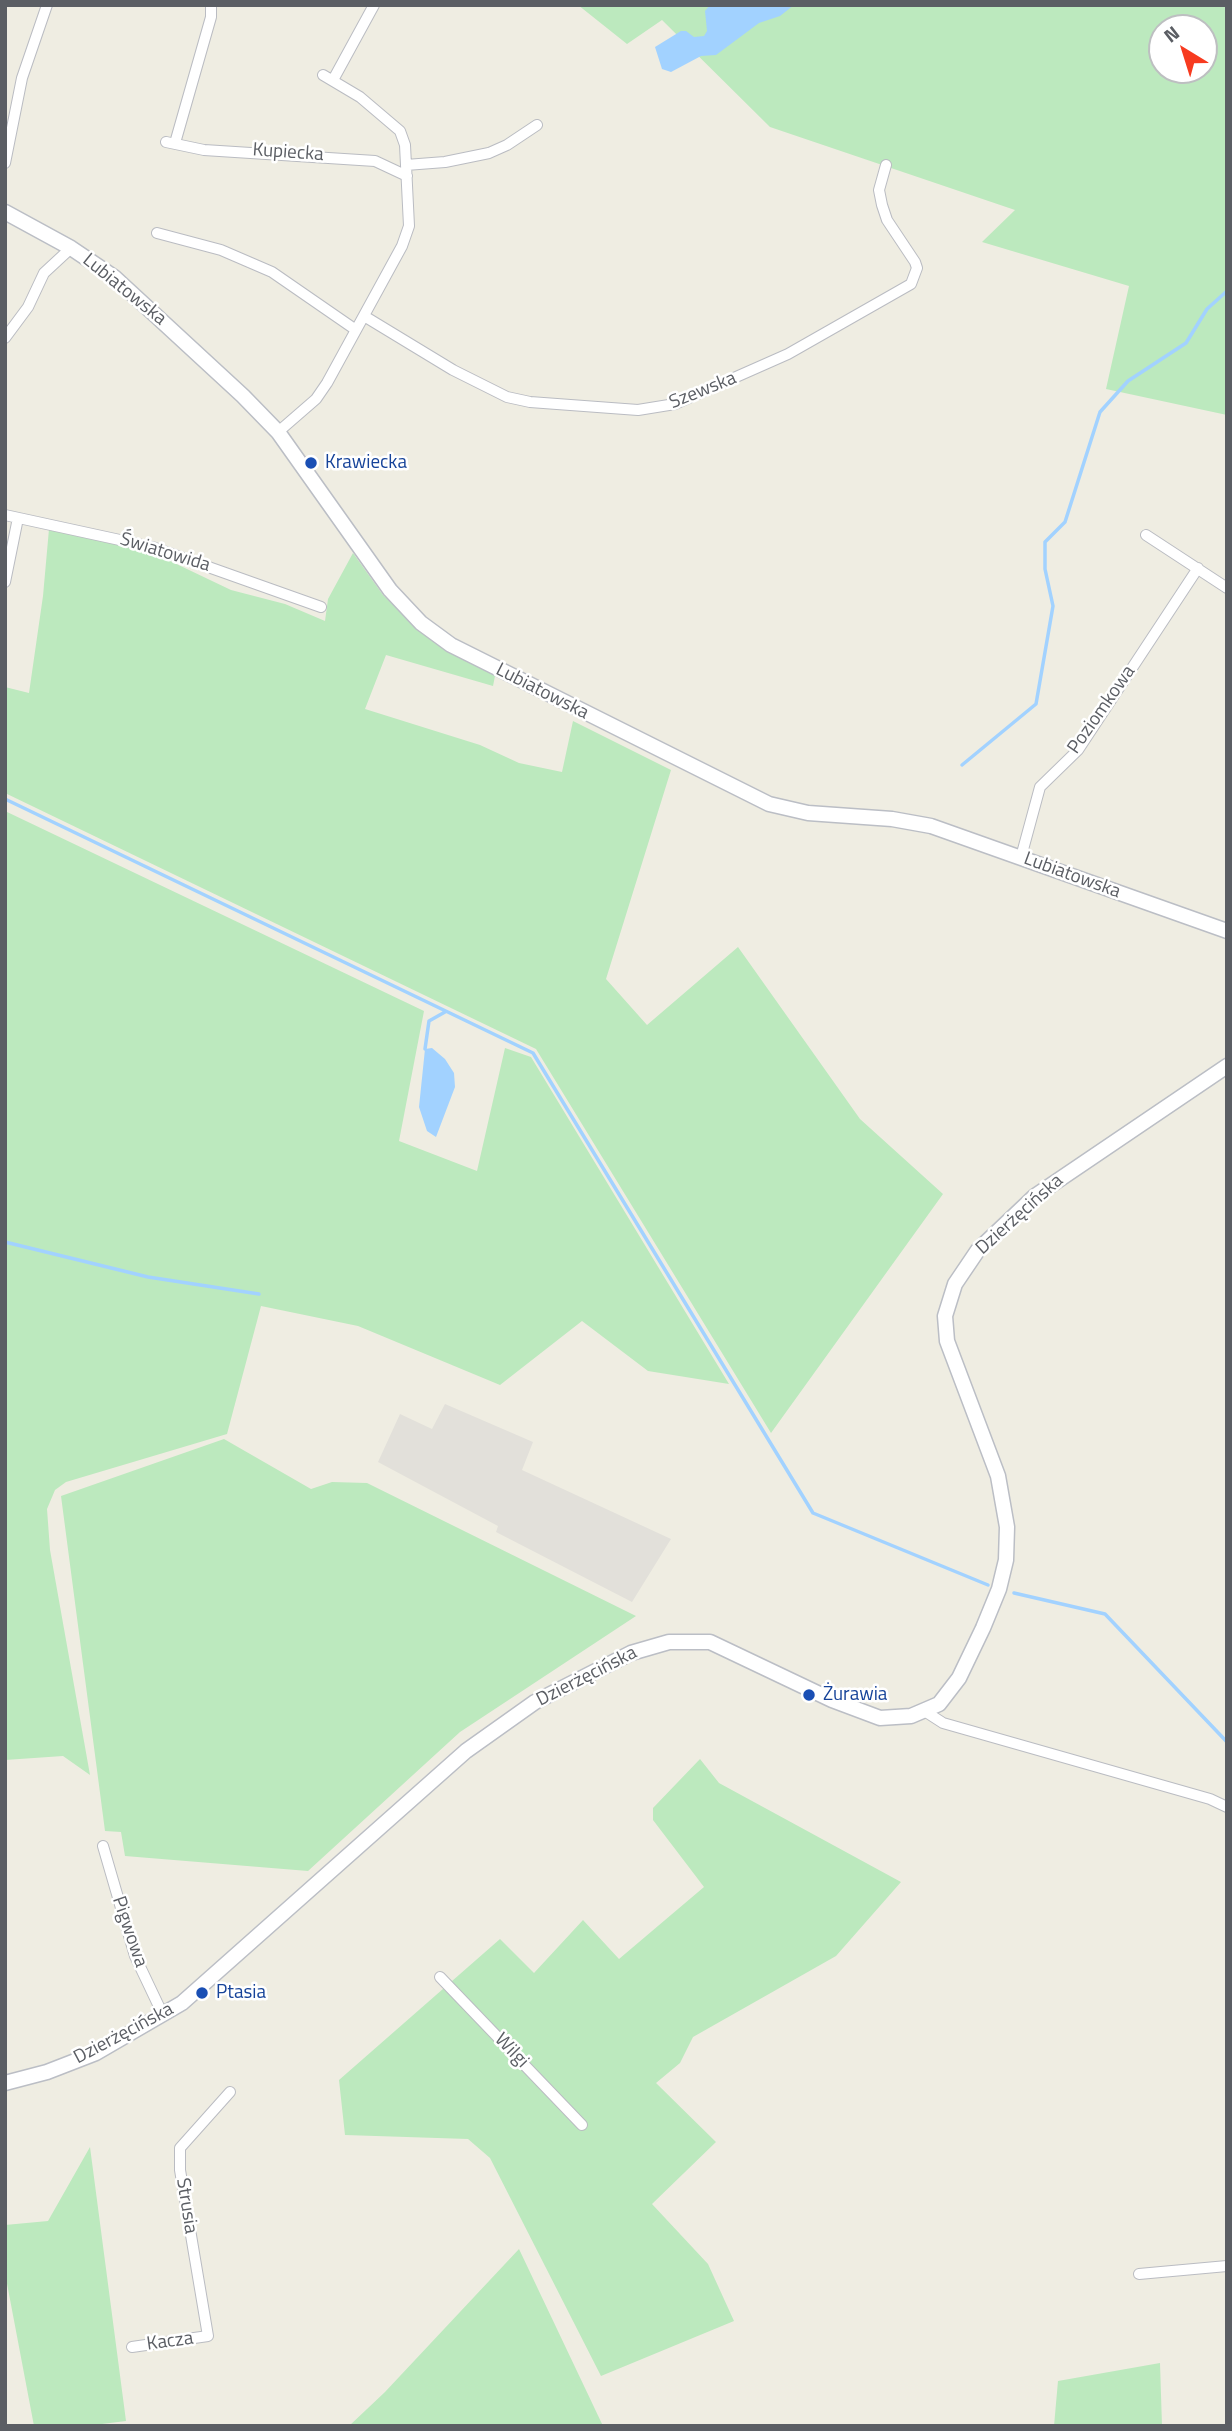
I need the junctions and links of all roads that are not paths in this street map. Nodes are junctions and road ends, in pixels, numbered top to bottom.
1 (47, 5) edge
2 (211, 5) edge
3 (374, 5) edge
4 (323, 75) dead end
5 (333, 80) junction
6 (537, 125) dead end
7 (5, 163) edge
8 (407, 165) junction
9 (886, 165) dead end
10 (407, 176) junction
11 (5, 212) edge
12 (158, 233) dead end
13 (71, 248) junction
14 (364, 316) junction
15 (356, 330) junction
16 (5, 338) edge
17 (278, 432) junction
18 (5, 515) edge
19 (18, 518) junction
20 (1146, 535) dead end
21 (1198, 568) junction
22 (5, 582) edge
23 (1227, 588) edge
24 (321, 607) dead end
25 (1021, 857) junction
26 (1227, 931) edge
27 (1227, 1066) edge
28 (926, 1712) junction
29 (1227, 1807) edge
30 (103, 1846) dead end
31 (440, 1977) dead end
32 (163, 2015) junction
33 (5, 2083) edge
34 (230, 2092) dead end
35 (582, 2125) dead end
36 (1227, 2266) edge
37 (1139, 2274) dead end
38 (208, 2336) joint
39 (132, 2347) dead end

1 - 7 street
2 - 10 street, Kupiecka
3 - 5 street
4 - 5 street
5 - 8 street
6 - 8 street
8 - 10 street
9 - 14 street, Szewska
10 - 14 street
11 - 13 street, Lubiatowska
12 - 15 street
13 - 16 street
13 - 17 street, Lubiatowska
14 - 15 street
15 - 17 street
17 - 25 street, Lubiatowska
18 - 19 street, Światowida
19 - 22 street
19 - 24 street, Światowida
20 - 21 street
21 - 23 street
21 - 25 street, Poziomkowa
25 - 26 street, Lubiatowska
27 - 28 street, Dzierżęcińska
28 - 29 street
28 - 32 street, Dzierżęcińska
30 - 32 street, Pigwowa
31 - 35 street, Wilgi
32 - 33 street, Dzierżęcińska
34 - 38 street, Strusia
36 - 37 street
38 - 39 street, Kacza

